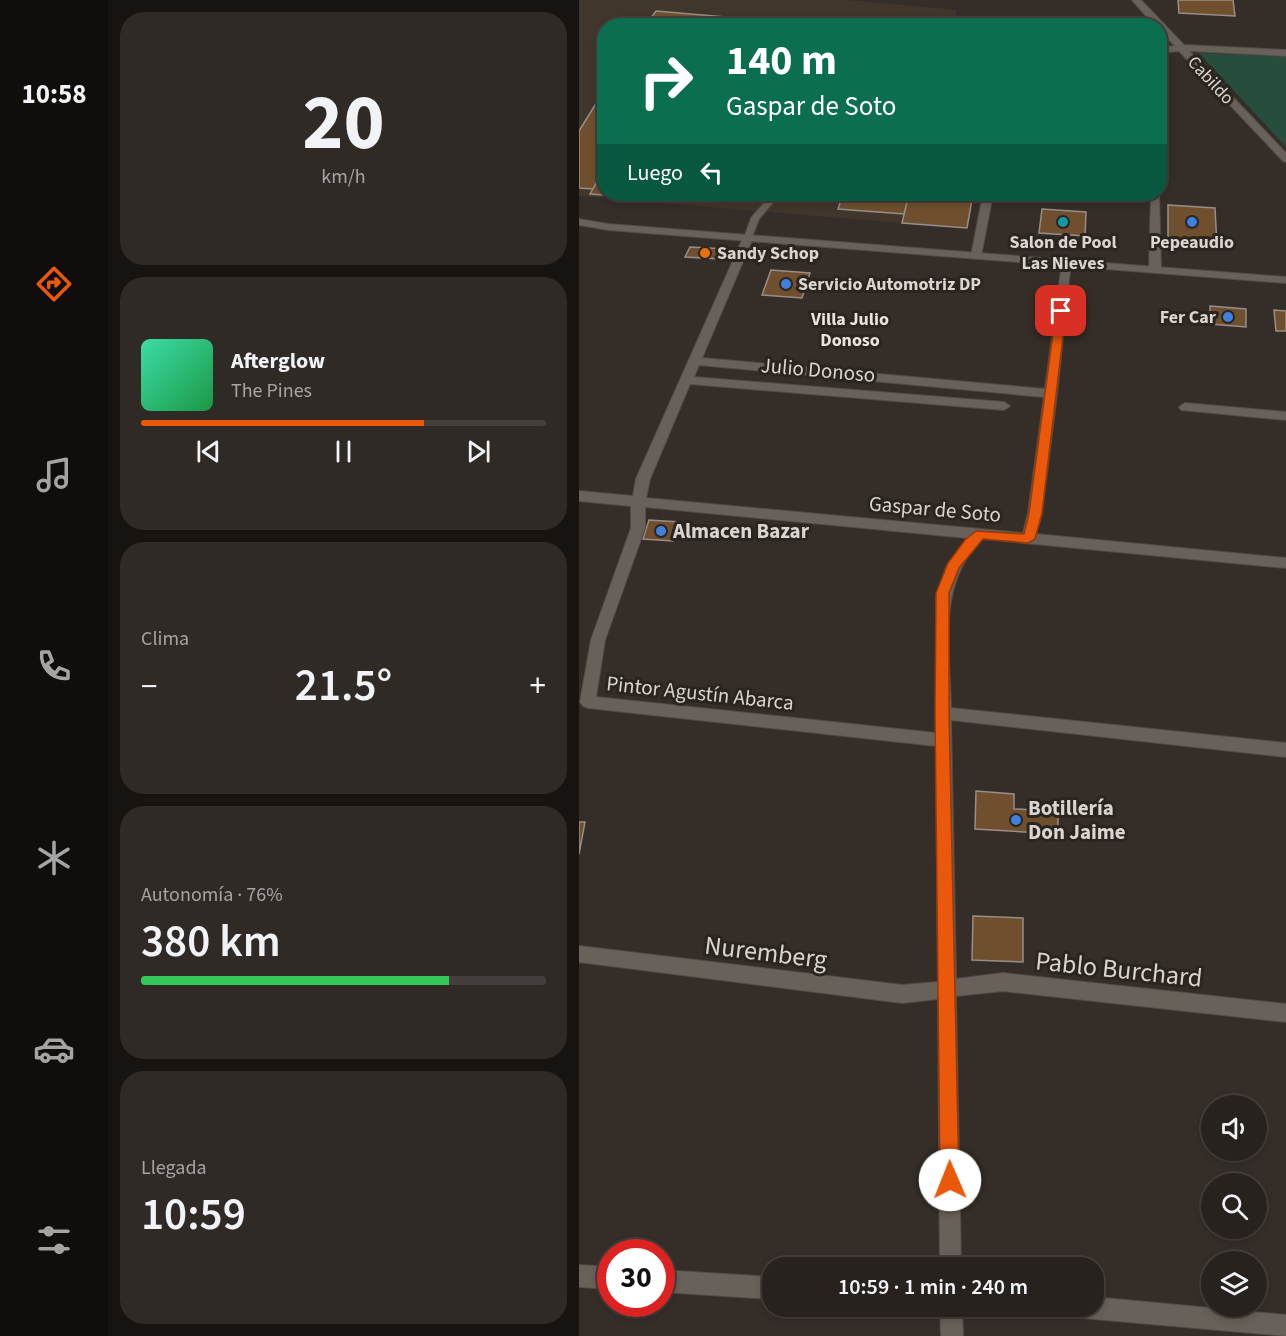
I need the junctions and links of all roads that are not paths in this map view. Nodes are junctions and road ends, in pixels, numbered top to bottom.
1 (1136, 0) edge
2 (1153, 18) edge
3 (1167, 33) edge
4 (1181, 48) junction
5 (1167, 49) edge
6 (1286, 53) edge
7 (1286, 159) edge
8 (770, 201) edge
9 (987, 201) edge
10 (1156, 201) edge
11 (579, 222) edge
12 (608, 227) junction
13 (579, 228) edge
14 (748, 238) junction
15 (976, 256) junction
16 (1067, 263) junction
17 (1155, 270) junction
18 (1286, 280) edge
19 (694, 361) junction
20 (686, 380) junction
21 (950, 384) junction
22 (1051, 394) junction
23 (947, 402) junction
24 (1004, 406) dead end
25 (1185, 407) dead end
26 (1286, 416) edge
27 (579, 496) edge
28 (638, 502) junction
29 (980, 534) junction
30 (1028, 539) junction
31 (1286, 564) edge
32 (942, 712) junction
33 (942, 740) junction
34 (1286, 750) edge
35 (579, 954) edge
36 (947, 990) junction
37 (1286, 1013) edge
38 (951, 1257) edge
39 (579, 1276) edge
40 (597, 1277) edge
41 (675, 1282) edge
42 (762, 1287) edge
43 (1104, 1309) edge
44 (951, 1317) edge
45 (1286, 1326) edge
46 (952, 1336) edge

1 - 2 street, Cabildo
3 - 4 street, Cabildo
4 - 5 street
4 - 6 street
4 - 7 street, Cabildo
8 - 14 lane
9 - 15 street
10 - 17 street
11 - 12 street
12 - 13 street
12 - 14 street
14 - 15 street
14 - 19 street
15 - 16 street
16 - 17 street
16 - 22 street
17 - 18 street
19 - 20 street
19 - 21 street, Julio Donoso
20 - 23 street, Julio Donoso
20 - 28 street
21 - 22 street, Julio Donoso
21 - 23 street
22 - 30 street
23 - 24 street, Julio Donoso
25 - 26 street
27 - 28 street, Gaspar de Soto
28 - 29 street, Gaspar de Soto
28 - 33 street, Pintor Agustín Abarca
29 - 30 street, Gaspar de Soto
29 - 32 street
30 - 31 street, Gaspar de Soto
32 - 33 street
32 - 34 street
33 - 36 street
35 - 36 street, Nuremberg
36 - 37 street, Pablo Burchard
36 - 38 street
39 - 40 street
41 - 42 street
43 - 45 street
44 - 46 street

